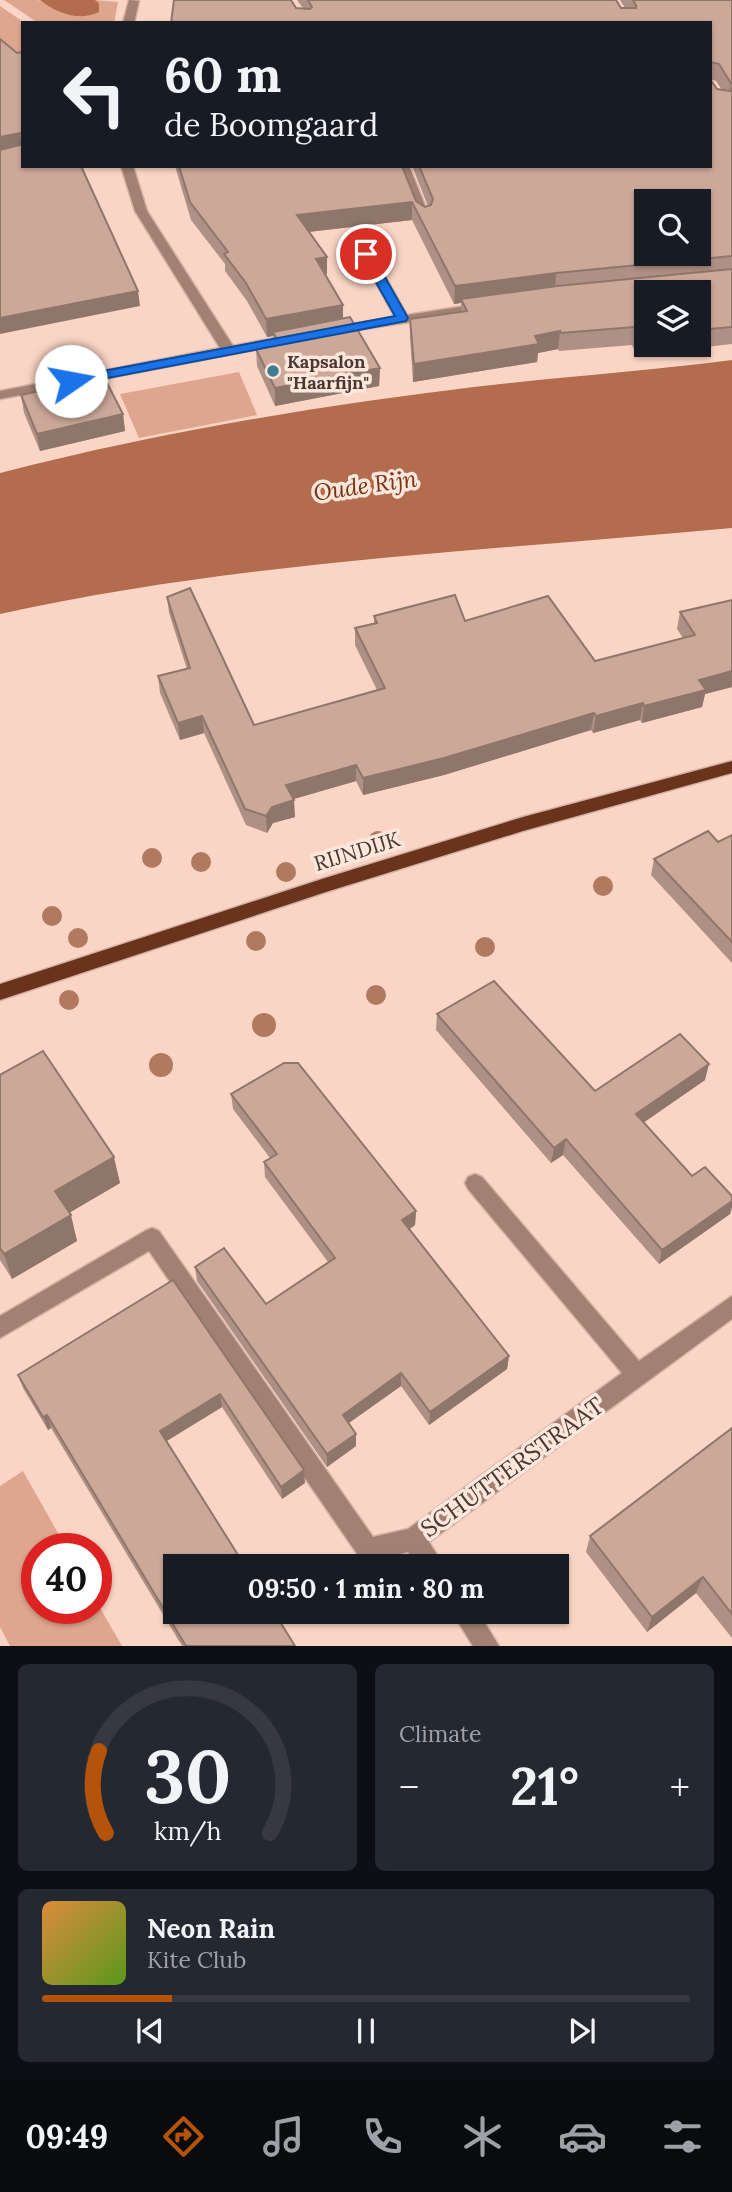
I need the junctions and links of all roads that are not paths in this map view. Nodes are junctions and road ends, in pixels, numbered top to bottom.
1 (135, 0) edge
2 (129, 21) edge
3 (128, 168) edge
4 (404, 168) edge
5 (424, 218) edge
6 (354, 233) dead end
7 (504, 304) edge
8 (402, 318) junction
9 (229, 351) junction
10 (0, 396) edge
11 (732, 767) edge
12 (0, 992) edge
13 (475, 1184) dead end
14 (732, 1306) edge
15 (0, 1328) edge
16 (637, 1375) junction
17 (413, 1539) junction
18 (424, 1554) edge
19 (472, 1624) edge
20 (487, 1646) edge

1 - 2 street
3 - 9 street
4 - 5 street
6 - 8 street
7 - 8 street
8 - 9 street
9 - 10 street
11 - 12 main road, RIJNDIJK
13 - 16 street
14 - 16 street, SCHUTTERSTRAAT
15 - 17 street
16 - 17 street, SCHUTTERSTRAAT
17 - 18 street, SCHUTTERSTRAAT
19 - 20 street

